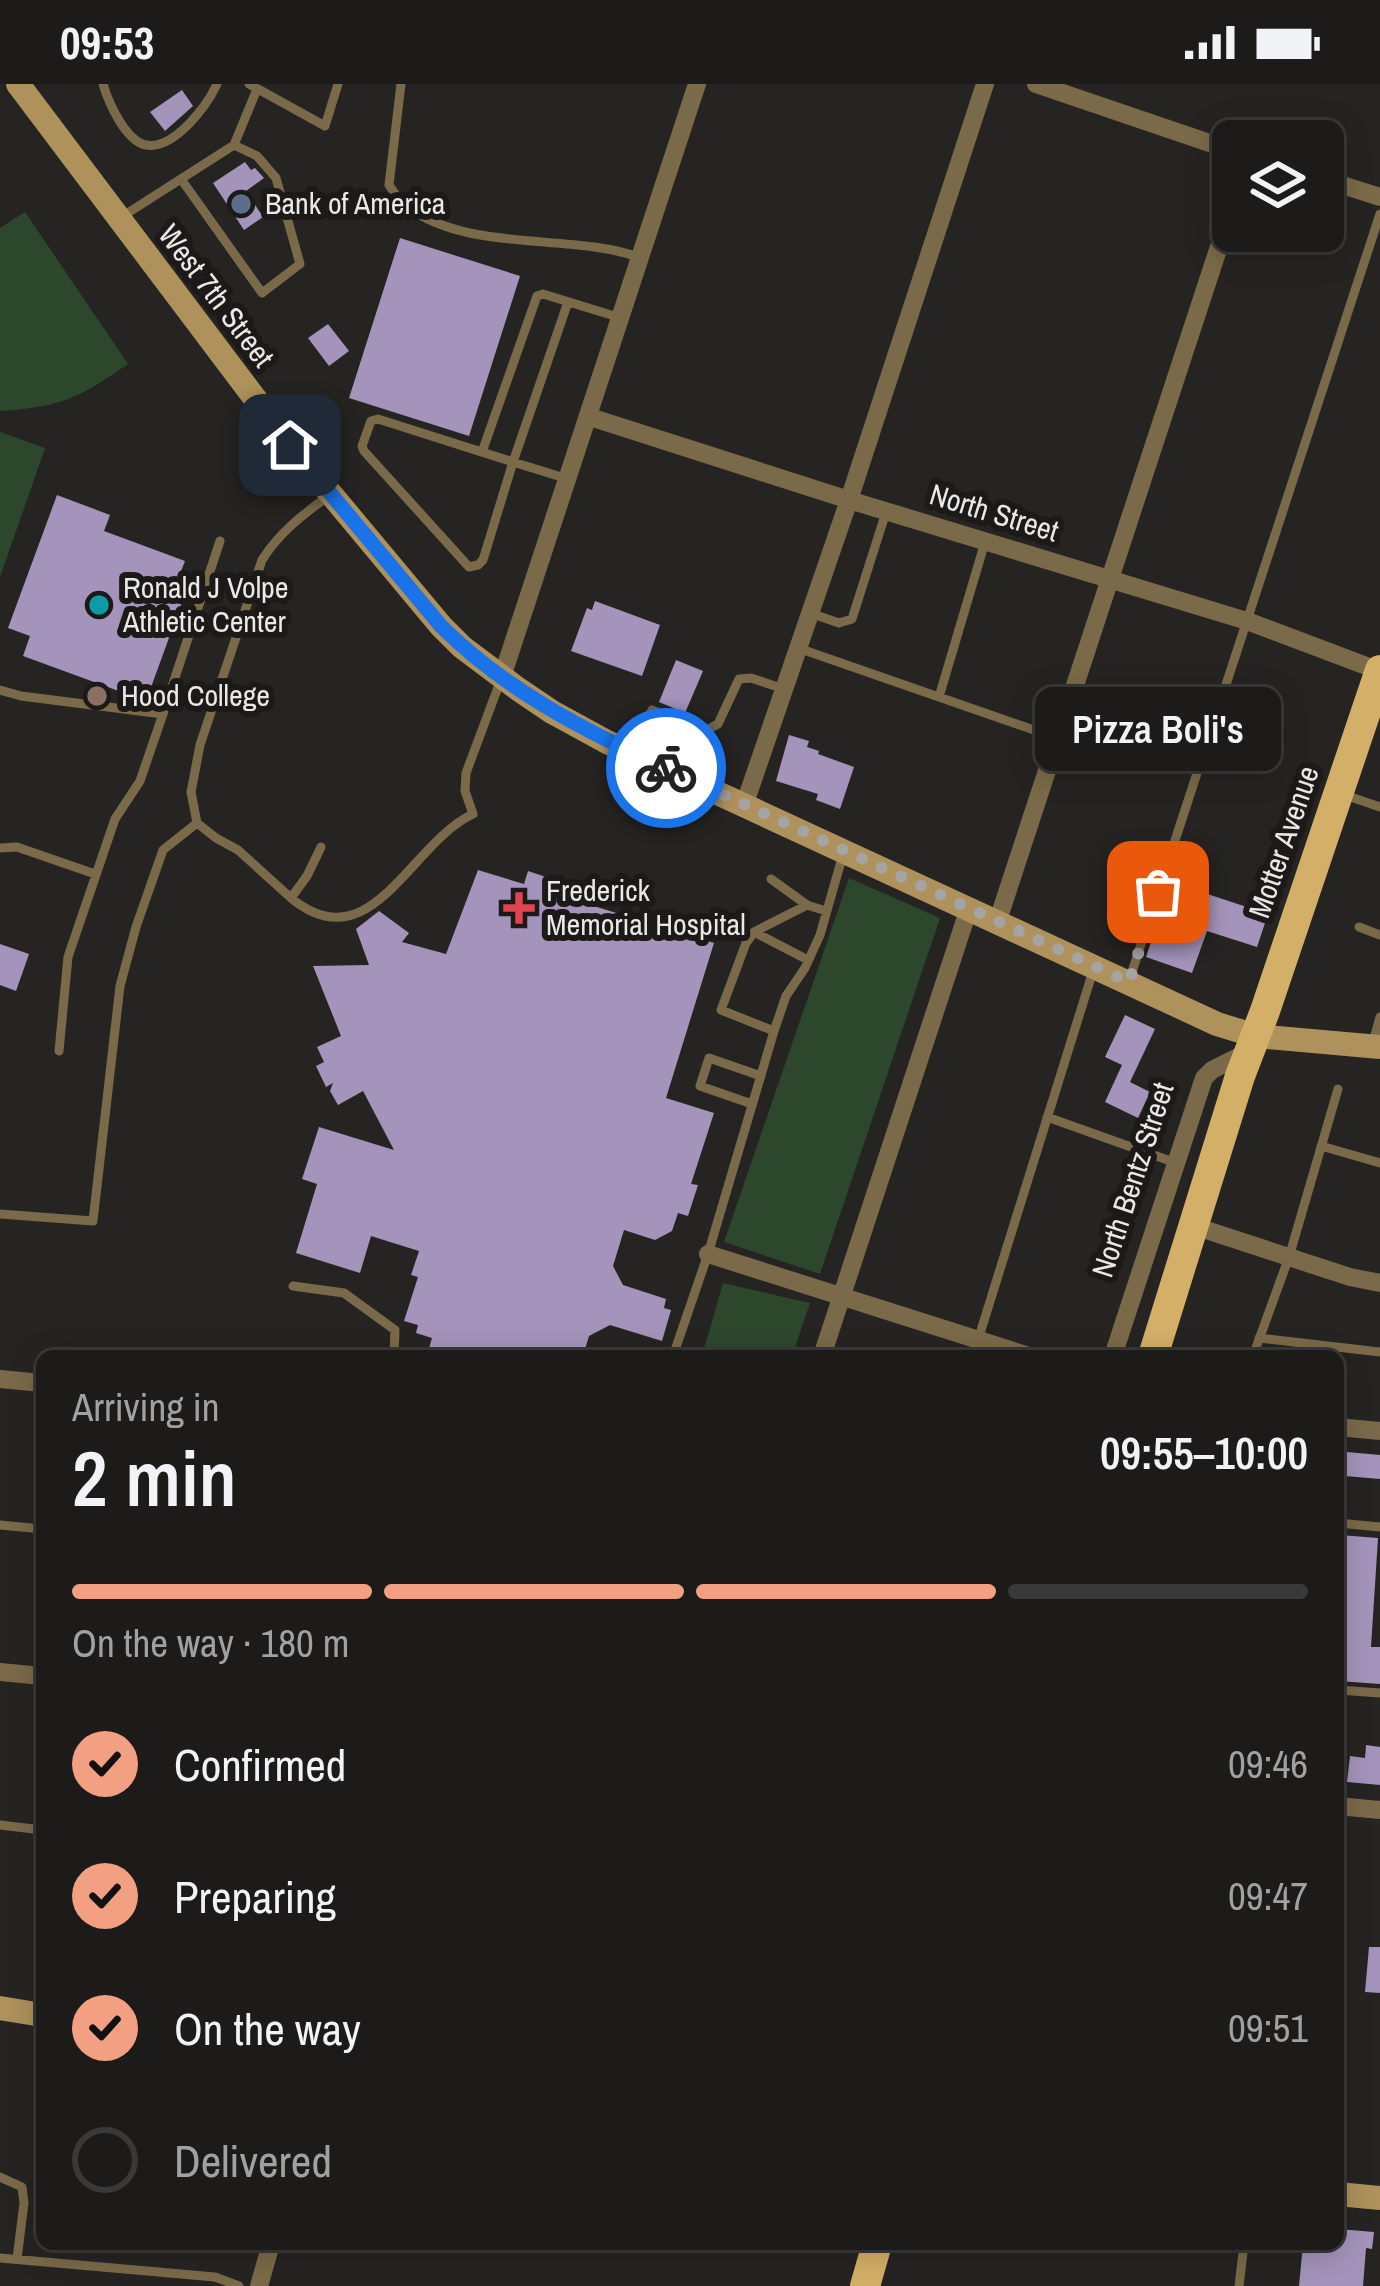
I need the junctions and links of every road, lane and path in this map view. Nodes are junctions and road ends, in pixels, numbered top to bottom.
1 (18, 84) edge
2 (102, 84) edge
3 (217, 84) edge
4 (338, 84) edge
5 (401, 84) edge
6 (698, 84) edge
7 (985, 84) edge
8 (1036, 84) edge
9 (253, 86) edge
10 (0, 97) edge
11 (1212, 144) edge
12 (233, 145) junction
13 (181, 179) junction
14 (1344, 186) edge
15 (1380, 197) edge
16 (1380, 214) edge
17 (120, 218) junction
18 (1217, 252) edge
19 (641, 258) junction
20 (568, 302) junction
21 (622, 318) junction
22 (590, 416) junction
23 (482, 452) junction
24 (513, 462) junction
25 (568, 479) junction
26 (331, 494) junction
27 (849, 500) junction
28 (886, 511) junction
29 (220, 541) dead end
30 (985, 542) junction
31 (1108, 580) junction
32 (810, 613) junction
33 (1247, 621) junction
34 (798, 648) junction
35 (1380, 670) edge
36 (502, 677) junction
37 (784, 688) junction
38 (0, 691) edge
39 (939, 697) junction
40 (163, 714) junction
41 (1057, 738) junction
42 (631, 752) junction
43 (1339, 793) junction
44 (745, 803) junction
45 (1380, 807) edge
46 (197, 824) junction
47 (0, 848) edge
48 (321, 848) dead end
49 (844, 850) junction
50 (95, 874) junction
51 (770, 879) dead end
52 (291, 898) junction
53 (807, 905) junction
54 (969, 908) junction
55 (826, 911) junction
56 (998, 920) junction
57 (1359, 927) dead end
58 (754, 932) junction
59 (1380, 935) edge
60 (808, 960) junction
61 (1095, 966) junction
62 (1129, 982) junction
63 (1380, 1017) edge
64 (774, 1031) junction
65 (1253, 1043) junction
66 (1376, 1046) edge
67 (59, 1051) dead end
68 (761, 1076) junction
69 (1338, 1089) dead end
70 (752, 1104) junction
71 (1047, 1117) junction
72 (1321, 1146) junction
73 (1175, 1163) junction
74 (1380, 1163) edge
75 (0, 1214) edge
76 (1194, 1226) junction
77 (708, 1254) junction
78 (1289, 1257) junction
79 (1380, 1283) edge
80 (292, 1286) dead end
81 (842, 1296) junction
82 (1259, 1338) junction
83 (975, 1348) edge
84 (394, 1350) edge
85 (675, 1350) edge
86 (824, 1350) edge
87 (1116, 1350) edge
88 (1155, 1350) edge
89 (1255, 1350) edge
90 (1380, 1352) edge
91 (0, 1379) edge
92 (36, 1382) edge
93 (1344, 1428) edge
94 (1380, 1431) edge
95 (1344, 1524) edge
96 (0, 1525) edge
97 (1380, 1527) edge
98 (36, 1528) edge
99 (0, 1672) edge
100 (36, 1675) edge
101 (1344, 1690) edge
102 (1380, 1693) edge
103 (1344, 1807) edge
104 (1380, 1810) edge
105 (0, 1825) edge
106 (36, 1829) edge
107 (0, 2008) edge
108 (36, 2014) edge
109 (0, 2177) edge
110 (1344, 2195) edge
111 (1380, 2198) edge
112 (269, 2250) edge
113 (876, 2250) edge
114 (1243, 2250) edge
115 (0, 2258) edge
116 (17, 2259) junction
117 (239, 2286) edge
118 (259, 2286) edge
119 (865, 2286) edge
120 (1239, 2286) edge

1 - 10 street
1 - 17 main road, West 7th Street
2 - 3 lane
4 - 9 lane
5 - 19 lane
6 - 19 street
7 - 27 street
8 - 11 street
9 - 12 lane
12 - 13 lane
12 - 13 lane
13 - 17 lane
14 - 15 street
16 - 33 lane
17 - 26 main road, West 7th Street
18 - 31 street
19 - 21 street
20 - 21 lane
20 - 23 lane
20 - 24 lane
21 - 22 street
22 - 25 street
22 - 27 street, North Street
23 - 24 lane
23 - 24 lane
24 - 25 lane
25 - 36 street
26 - 36 main road, West 7th Street
26 - 46 lane
27 - 28 street, North Street
27 - 32 street
28 - 30 street, North Street
28 - 32 lane
29 - 40 lane
30 - 31 street, North Street
30 - 39 lane
31 - 33 street, North Street
31 - 41 street
32 - 34 street
33 - 35 street, North Street
33 - 62 lane
34 - 37 street
34 - 39 lane
35 - 43 main road, Motter Avenue
36 - 42 main road, West 7th Street
36 - 52 lane
37 - 42 lane
37 - 44 street
38 - 40 lane
39 - 41 lane
40 - 50 lane
41 - 56 street
42 - 44 main road, West 7th Street
43 - 45 lane
43 - 65 main road, Motter Avenue
44 - 49 main road, West 7th Street
46 - 52 lane
46 - 75 lane
47 - 50 lane
48 - 52 lane
49 - 54 main road, West 7th Street
49 - 55 lane
50 - 67 lane
51 - 53 lane
53 - 55 lane
53 - 58 lane
54 - 56 main road, West 7th Street
54 - 81 street
55 - 60 lane
56 - 61 main road, West 7th Street
57 - 59 lane
58 - 60 lane
58 - 64 lane
60 - 64 lane
61 - 62 main road, West 7th Street
61 - 71 lane
62 - 65 main road, West 7th Street
63 - 66 lane
64 - 68 lane
65 - 66 main road, West 7th Street
65 - 73 street, North Bentz Street
65 - 76 main road
68 - 70 lane
68 - 70 lane
69 - 72 lane
70 - 77 lane
71 - 73 lane
71 - 83 lane
72 - 74 lane
72 - 78 lane
73 - 87 street, North Bentz Street
76 - 78 street
76 - 88 main road
77 - 81 street
77 - 85 lane
78 - 79 street
78 - 82 lane
80 - 84 lane
81 - 83 street
81 - 86 street
82 - 89 lane
82 - 90 lane
91 - 92 street
93 - 94 street
95 - 97 lane
96 - 98 lane
99 - 100 street
101 - 102 lane
103 - 104 street
105 - 106 lane
107 - 108 main road
109 - 116 lane
110 - 111 main road
112 - 118 street
113 - 119 main road
114 - 120 lane
115 - 116 lane
116 - 117 lane

